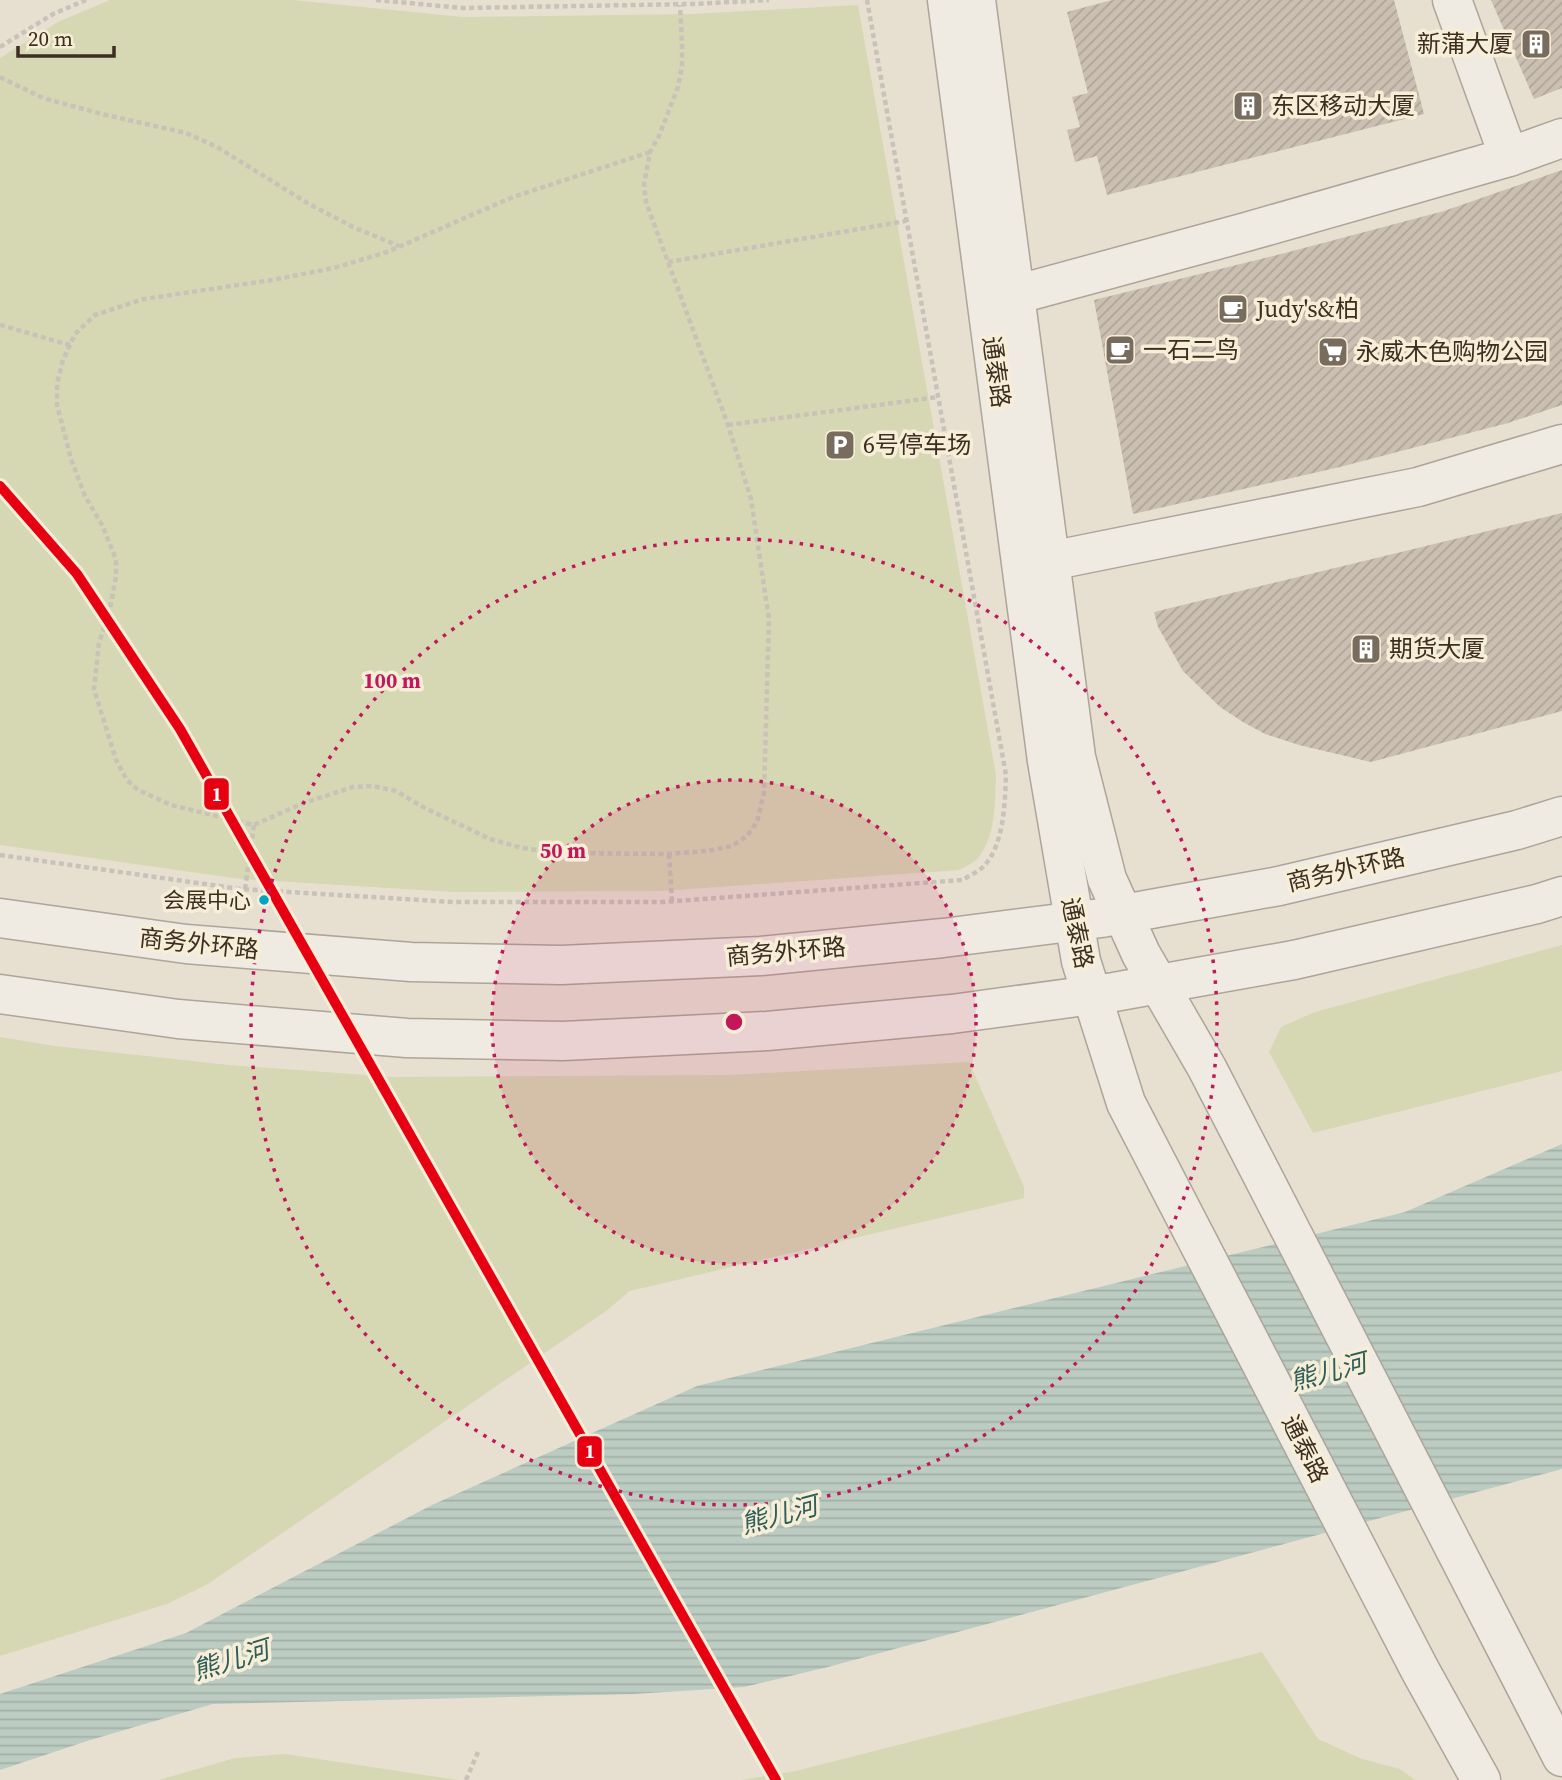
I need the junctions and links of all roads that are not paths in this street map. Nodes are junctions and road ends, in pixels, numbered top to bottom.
1 (947, 0) edge
2 (976, 0) edge
3 (1452, 0) edge
4 (1562, 138) edge
5 (1509, 157) junction
6 (1015, 295) junction
7 (1562, 444) edge
8 (1050, 562) junction
9 (1562, 816) edge
10 (1562, 896) edge
11 (1122, 913) junction
12 (0, 918) edge
13 (1073, 921) junction
14 (1159, 984) junction
15 (0, 994) edge
16 (1092, 995) junction
17 (1558, 1741) edge
18 (1481, 1780) edge

1 - 13 street, 通泰路
2 - 6 street, 通泰路
3 - 5 street
4 - 5 street
5 - 6 street
6 - 8 street, 通泰路
7 - 8 street
8 - 11 street, 通泰路
9 - 11 street, 商务外环路
10 - 14 street
11 - 13 street, 商务外环路
11 - 14 street, 通泰路
12 - 13 street, 商务外环路
13 - 16 street, 通泰路
14 - 16 street
14 - 17 street, 通泰路
15 - 16 street
16 - 18 street, 通泰路

